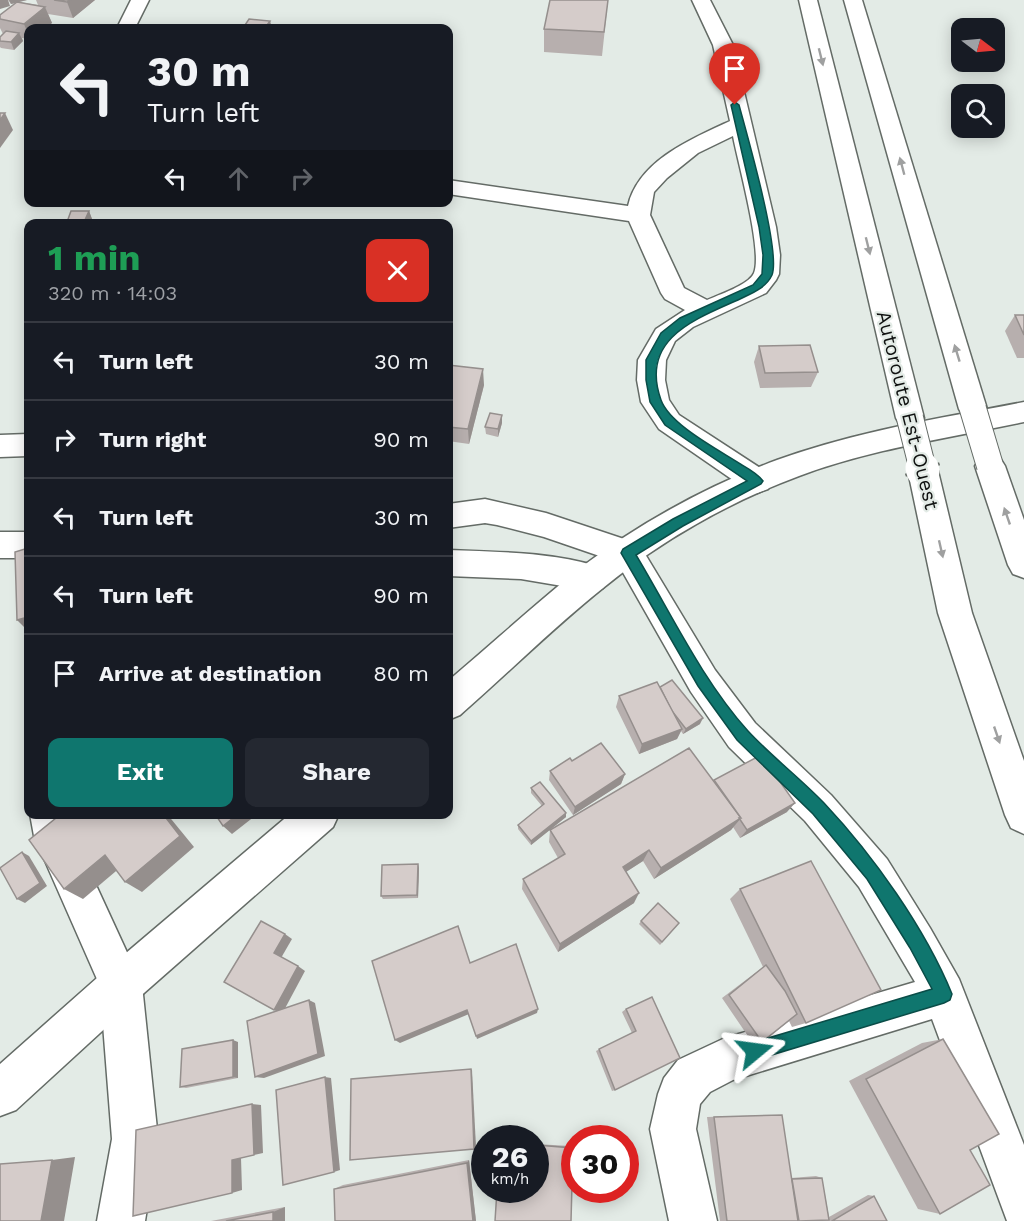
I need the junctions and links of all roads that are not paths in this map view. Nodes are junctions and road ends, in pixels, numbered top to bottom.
1 (140, 0) edge
2 (701, 0) edge
3 (808, 0) edge
4 (854, 0) edge
5 (868, 0) edge
6 (128, 24) edge
7 (888, 114) junction
8 (739, 124) junction
9 (453, 188) edge
10 (638, 215) junction
11 (705, 310) junction
12 (1024, 412) edge
13 (24, 445) edge
14 (0, 446) edge
15 (757, 481) junction
16 (453, 515) edge
17 (546, 525) junction
18 (0, 545) edge
19 (24, 545) edge
20 (628, 553) junction
21 (453, 563) edge
22 (1024, 565) edge
23 (521, 566) junction
24 (592, 578) junction
25 (453, 700) edge
26 (1024, 815) edge
27 (50, 819) edge
28 (314, 819) edge
29 (121, 985) junction
30 (944, 994) junction
31 (0, 1094) edge
32 (1024, 1205) edge
33 (121, 1221) edge
34 (693, 1221) edge

1 - 6 main road
2 - 8 main road
3 -> 26 main road, Autoroute Est-Ouest, bridge
4 - 7 main road
5 - 7 main road
22 -> 7 main road, bridge
8 - 10 main road
8 - 11 main road
9 - 10 main road
10 - 11 main road
11 - 15 main road
12 - 15 main road
13 - 14 main road
15 - 20 main road
16 - 17 main road
17 - 20 main road
17 - 23 main road
18 - 19 main road
20 - 24 main road
20 - 30 main road
21 - 23 main road
23 - 24 main road
24 - 25 main road
27 - 29 main road
28 - 29 main road
29 - 31 main road
29 - 33 main road
30 - 32 main road
30 - 34 main road

